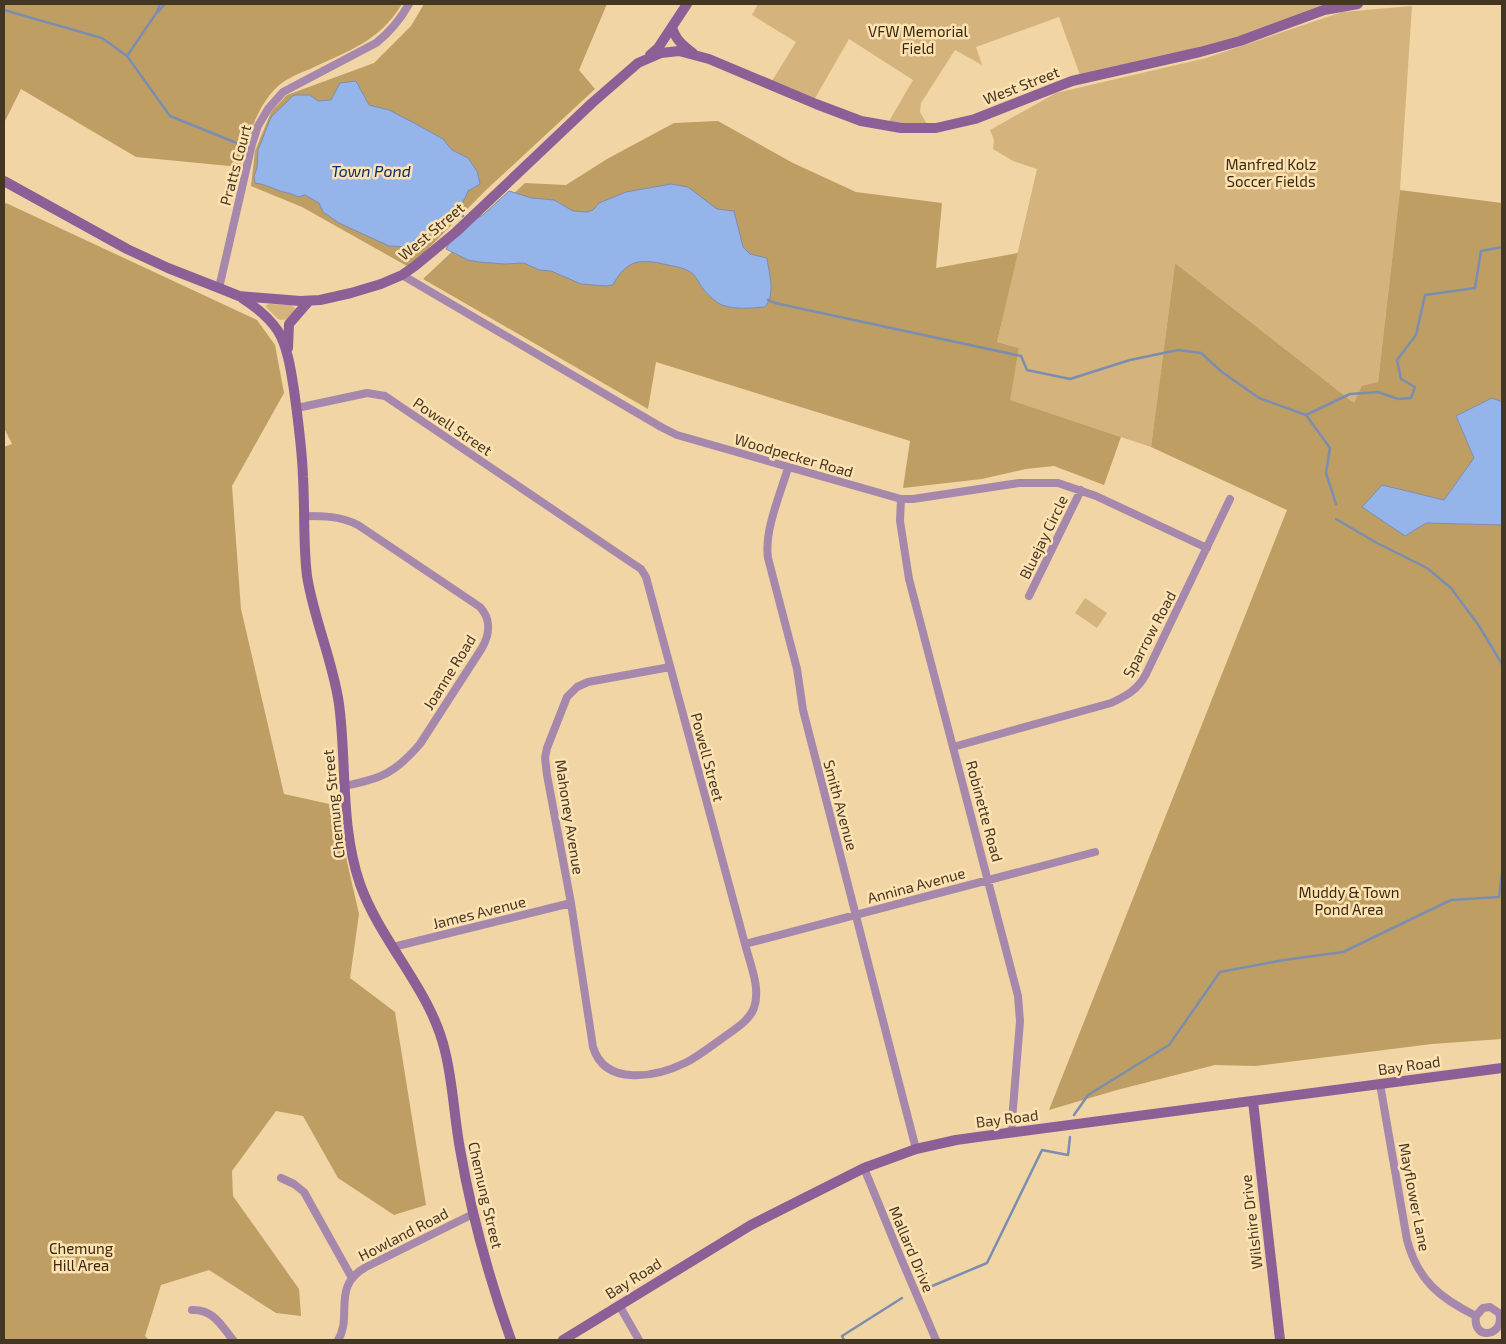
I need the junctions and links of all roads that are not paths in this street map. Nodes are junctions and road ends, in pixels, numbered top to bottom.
1 (408, 4) edge
2 (688, 4) edge
3 (1358, 4) edge
4 (672, 27) junction
5 (698, 56) junction
6 (648, 58) junction
7 (4, 180) edge
8 (402, 275) junction
9 (219, 288) junction
10 (239, 296) junction
11 (309, 301) junction
12 (288, 361) junction
13 (297, 408) junction
14 (788, 468) junction
15 (1081, 490) junction
16 (901, 499) junction
17 (1230, 499) dead end
18 (304, 516) junction
19 (1207, 548) junction
20 (1029, 596) dead end
21 (670, 667) junction
22 (953, 747) junction
23 (344, 786) junction
24 (1095, 852) dead end
25 (989, 880) junction
26 (571, 904) junction
27 (856, 916) junction
28 (744, 944) junction
29 (393, 948) junction
30 (1502, 1068) edge
31 (1380, 1084) junction
32 (1253, 1101) junction
33 (1012, 1133) junction
34 (916, 1149) junction
35 (864, 1168) junction
36 (281, 1178) dead end
37 (473, 1214) junction
38 (352, 1278) junction
39 (620, 1305) junction
40 (192, 1310) dead end
41 (1476, 1316) dead end
42 (233, 1340) edge
43 (338, 1340) edge
44 (511, 1340) edge
45 (563, 1340) edge
46 (639, 1340) edge
47 (936, 1340) edge
48 (1280, 1340) edge

1 - 9 street, Pratts Court
2 - 4 street
3 - 5 street, West Street
4 - 5 street, West Street
4 - 6 street
5 - 6 street, West Street
6 - 8 street, West Street
7 - 9 street, West Street
8 - 11 street, West Street
8 - 14 street, Woodpecker Road
9 - 10 street, West Street
10 - 11 street, West Street
10 - 12 street, Chemung Street
11 - 12 street, Chemung Street
12 - 13 street, Chemung Street
13 - 18 street, Chemung Street
13 - 21 street, Powell Street
14 - 16 street, Woodpecker Road
14 - 27 street, Smith Avenue
15 - 16 street, Woodpecker Road
15 - 19 street, Woodpecker Road
15 - 20 street, Bluejay Circle
16 - 22 street, Robinette Road
17 - 19 street, Sparrow Road
18 - 23 street, Chemung Street
18 - 23 street, Joanne Road
19 - 22 street, Sparrow Road
21 - 26 street, Mahoney Avenue
21 - 28 street, Powell Street
22 - 25 street, Robinette Road
23 - 29 street, Chemung Street
24 - 25 street, Annina Avenue
25 - 27 street, Annina Avenue
25 - 33 street, Robinette Road
26 - 28 street, Powell Street
26 - 29 street, James Avenue
27 - 28 street, Annina Avenue
27 - 34 street, Smith Avenue
29 - 37 street, Chemung Street
30 - 31 street, Bay Road
31 - 32 street, Bay Road
31 - 41 street, Mayflower Lane
32 - 33 street, Bay Road
32 - 48 street, Wilshire Drive
33 - 34 street, Bay Road
34 - 35 street, Bay Road
35 - 39 street, Bay Road
35 - 47 street, Mallard Drive
36 - 38 street
37 - 38 street, Howland Road
37 - 44 street, Chemung Street
38 - 43 street, Howland Road
39 - 45 street, Bay Road
39 - 46 street
40 - 42 street

